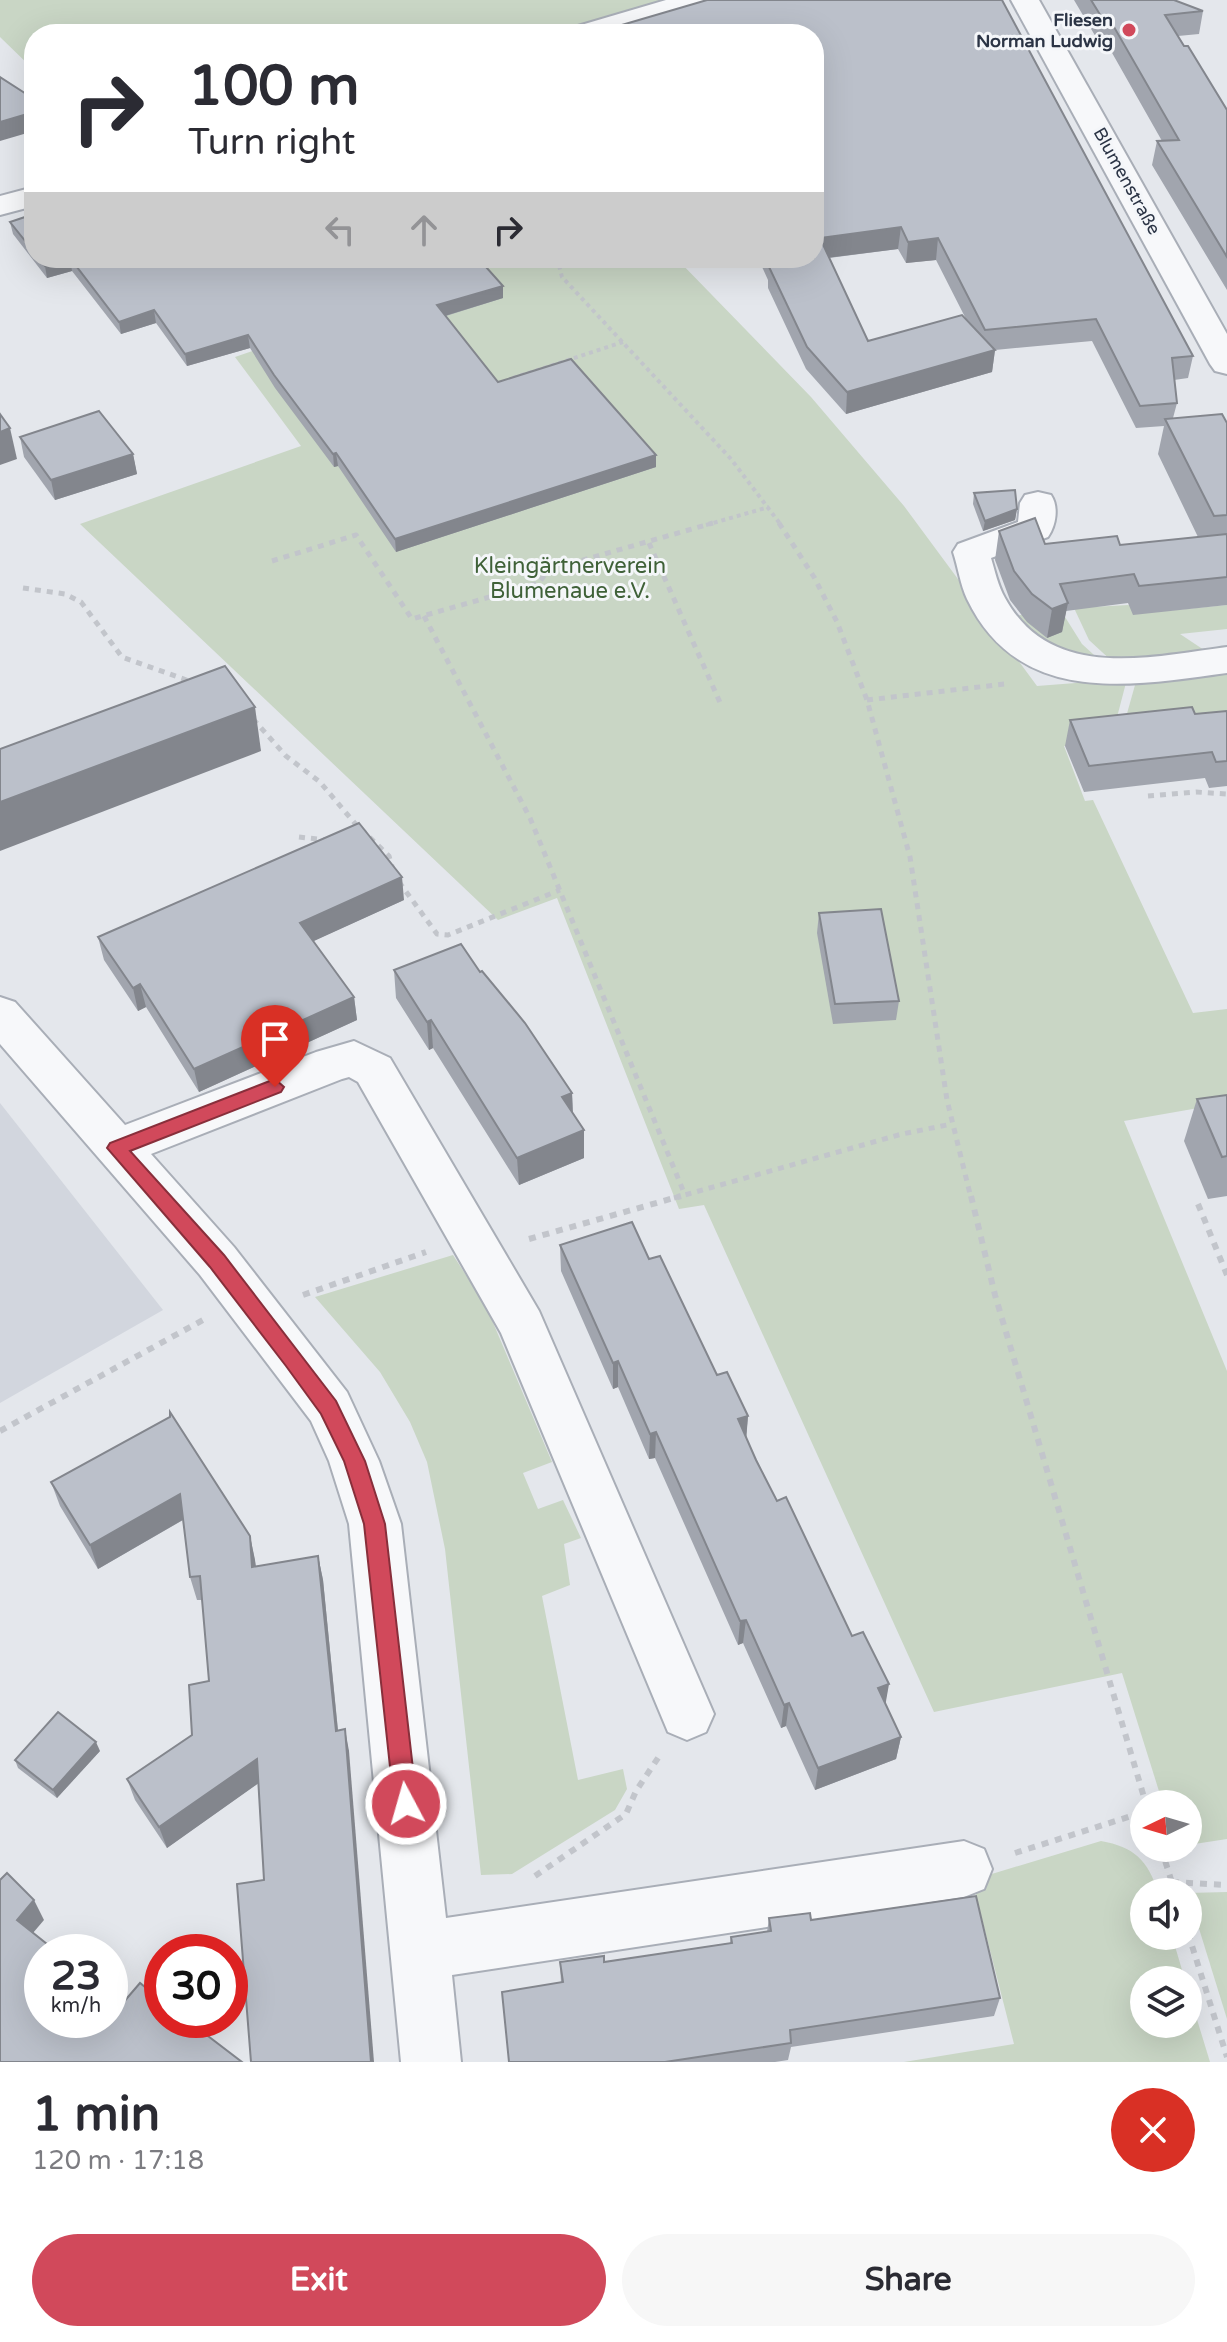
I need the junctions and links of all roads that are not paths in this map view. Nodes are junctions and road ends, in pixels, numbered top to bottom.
1 (696, 0) edge
2 (1025, 0) edge
3 (615, 24) edge
4 (24, 199) edge
5 (0, 206) edge
6 (1227, 364) edge
7 (1038, 503) dead end
8 (1227, 660) edge
9 (0, 1014) edge
10 (116, 1148) junction
11 (687, 1714) road end
12 (964, 1869) road end
13 (421, 1951) junction
14 (431, 2062) edge

1 - 3 street
2 - 6 street, Blumenstraße
4 - 5 street
7 - 8 street
9 - 10 street
10 - 11 street
10 - 13 street
12 - 13 street
13 - 14 street

